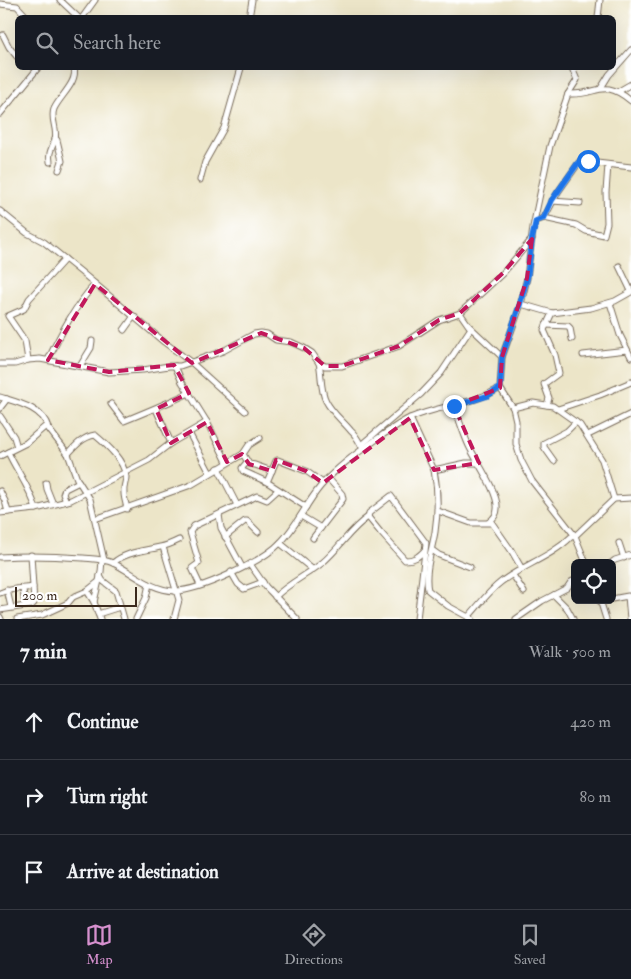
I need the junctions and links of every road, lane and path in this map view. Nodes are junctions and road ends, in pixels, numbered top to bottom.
1 (60, 0) edge
2 (95, 0) edge
3 (252, 0) edge
4 (600, 0) edge
5 (0, 4) edge
6 (25, 15) edge
7 (77, 15) edge
8 (82, 15) edge
9 (250, 15) edge
10 (598, 15) edge
11 (3, 35) dead end
12 (631, 50) edge
13 (15, 54) edge
14 (616, 67) edge
15 (29, 70) edge
16 (36, 70) edge
17 (75, 70) edge
18 (239, 70) edge
19 (573, 70) edge
20 (613, 70) edge
21 (32, 73) junction
22 (631, 84) edge
23 (601, 88) junction
24 (619, 91) junction
25 (568, 94) junction
26 (631, 101) edge
27 (0, 112) edge
28 (55, 139) junction
29 (50, 162) dead end
30 (608, 165) junction
31 (631, 167) edge
32 (59, 170) dead end
33 (200, 180) dead end
34 (552, 200) junction
35 (580, 203) dead end
36 (0, 211) edge
37 (544, 218) junction
38 (536, 221) junction
39 (532, 239) junction
40 (65, 259) junction
41 (619, 266) dead end
42 (95, 284) junction
43 (631, 291) edge
44 (610, 303) junction
45 (520, 304) junction
46 (460, 313) junction
47 (552, 314) junction
48 (134, 316) junction
49 (546, 325) junction
50 (470, 328) junction
51 (124, 330) dead end
52 (572, 339) dead end
53 (92, 341) dead end
54 (627, 350) junction
55 (583, 355) dead end
56 (502, 357) junction
57 (631, 357) edge
58 (28, 360) junction
59 (48, 360) junction
60 (186, 362) junction
61 (192, 363) junction
62 (319, 363) junction
63 (0, 364) edge
64 (80, 366) junction
65 (175, 366) junction
66 (631, 382) edge
67 (500, 388) junction
68 (189, 393) junction
69 (0, 397) edge
70 (7, 399) junction
71 (111, 404) dead end
72 (547, 405) junction
73 (454, 406) junction
74 (0, 408) edge
75 (513, 408) junction
76 (156, 409) junction
77 (558, 409) junction
78 (245, 411) dead end
79 (630, 415) edge
80 (0, 416) edge
81 (410, 418) junction
82 (631, 421) edge
83 (207, 422) junction
84 (576, 422) junction
85 (48, 425) junction
86 (189, 433) junction
87 (586, 434) junction
88 (260, 438) dead end
89 (172, 443) junction
90 (17, 447) junction
91 (362, 448) junction
92 (8, 452) junction
93 (68, 454) junction
94 (243, 454) junction
95 (0, 456) edge
96 (554, 461) dead end
97 (227, 462) junction
98 (247, 462) junction
99 (479, 463) junction
100 (218, 468) junction
101 (434, 470) junction
102 (125, 471) junction
103 (272, 471) junction
104 (210, 473) junction
105 (328, 478) junction
106 (46, 482) dead end
107 (79, 482) junction
108 (267, 482) junction
109 (323, 483) junction
110 (278, 490) junction
111 (0, 491) edge
112 (85, 492) junction
113 (631, 498) edge
114 (614, 499) junction
115 (66, 501) junction
116 (53, 504) junction
117 (237, 505) junction
118 (306, 507) junction
119 (36, 509) junction
120 (127, 509) junction
121 (438, 511) junction
122 (8, 512) junction
123 (0, 513) edge
124 (219, 515) junction
125 (301, 516) junction
126 (368, 517) junction
127 (96, 519) junction
128 (489, 522) junction
129 (321, 528) junction
130 (258, 532) dead end
131 (575, 536) junction
132 (225, 537) junction
133 (314, 538) dead end
134 (179, 540) dead end
135 (280, 543) junction
136 (619, 543) dead end
137 (163, 547) junction
138 (432, 550) junction
139 (424, 551) junction
140 (31, 555) junction
141 (631, 555) edge
142 (0, 557) edge
143 (624, 558) junction
144 (584, 559) edge
145 (103, 560) junction
146 (616, 560) edge
147 (113, 563) junction
148 (250, 564) junction
149 (242, 567) junction
150 (470, 567) dead end
151 (312, 569) junction
152 (522, 569) junction
153 (231, 572) junction
154 (513, 575) junction
155 (100, 576) junction
156 (263, 582) junction
157 (571, 582) edge
158 (97, 583) junction
159 (149, 584) junction
160 (200, 585) junction
161 (33, 587) junction
162 (23, 589) junction
163 (7, 590) junction
164 (87, 591) junction
165 (175, 591) junction
166 (0, 592) edge
167 (524, 592) dead end
168 (554, 595) junction
169 (275, 597) junction
170 (616, 598) edge
171 (94, 602) junction
172 (602, 604) edge
173 (25, 606) junction
174 (11, 607) junction
175 (120, 607) junction
176 (630, 607) edge
177 (0, 610) edge
178 (43, 617) edge
179 (99, 617) edge
180 (470, 618) edge
181 (16, 619) edge
182 (124, 619) edge
183 (136, 619) edge
184 (174, 619) edge
185 (297, 619) edge
186 (417, 619) edge
187 (516, 619) edge
188 (573, 619) edge
189 (606, 619) edge
190 (630, 619) edge

1 - 7 street
2 - 8 street
3 - 9 street
4 - 10 street
5 - 6 street
11 - 13 street
12 - 14 street
15 - 21 street
16 - 21 street
17 - 28 street
18 - 33 street
19 - 25 street
20 - 23 street
21 - 27 street
22 - 24 street
23 - 24 street
23 - 25 street
24 - 26 street
25 - 38 street
28 - 29 street
28 - 32 street
30 - 31 street
30 - 34 street
30 - 37 street
34 - 35 street
34 - 37 street
36 - 40 street
37 - 38 street
38 - 39 street
39 - 45 street
39 - 46 street
40 - 42 street
40 - 58 street
41 - 43 street
42 - 48 street
42 - 59 street
43 - 44 street
44 - 47 street
44 - 54 street
45 - 47 street
45 - 56 street
46 - 50 street
46 - 62 street
47 - 49 street
48 - 51 street
48 - 60 street
49 - 52 street
49 - 72 street
50 - 56 street
50 - 91 street
53 - 64 street
54 - 55 street
54 - 57 street
56 - 67 street
58 - 59 street
58 - 63 street
59 - 64 street
60 - 61 street
60 - 65 street
61 - 62 street
61 - 78 street
62 - 91 street
64 - 65 street
65 - 68 street
66 - 77 street
67 - 73 street
67 - 75 street
68 - 76 street
68 - 83 street
69 - 70 street
70 - 74 street
70 - 85 street
71 - 76 street
72 - 75 street
72 - 77 street
73 - 81 street
73 - 99 street
75 - 131 street
76 - 89 street
77 - 84 street
79 - 82 street
79 - 87 street
80 - 90 street
81 - 91 street
81 - 101 street
83 - 86 street
83 - 97 street
84 - 87 street
84 - 96 street
85 - 90 street
85 - 93 street
86 - 89 street
86 - 104 street
87 - 114 street
88 - 94 street
89 - 102 street
90 - 92 street
91 - 105 street
92 - 95 street
92 - 119 street
93 - 102 street
93 - 107 street
94 - 97 street
94 - 98 street
97 - 100 street
98 - 103 street
98 - 108 street
99 - 101 street
99 - 128 street
100 - 104 street
100 - 117 street
101 - 121 street
102 - 112 street
102 - 120 street
103 - 108 street
103 - 109 street
104 - 120 street
105 - 109 street
105 - 129 street
106 - 116 street
107 - 112 street
107 - 115 street
108 - 110 street
109 - 118 street
110 - 117 street
110 - 118 street
111 - 122 street
112 - 115 street
112 - 127 street
113 - 114 street
114 - 131 street
115 - 116 street
116 - 119 street
117 - 124 street
118 - 125 street
119 - 122 street
120 - 127 street
121 - 128 street
121 - 138 street
122 - 123 street
124 - 132 street
124 - 160 street
125 - 129 street
125 - 135 street
126 - 139 street
126 - 139 street
126 - 151 street
127 - 145 street
128 - 152 street
129 - 133 street
130 - 132 street
131 - 144 street
131 - 152 street
132 - 149 street
134 - 137 street
135 - 148 street
135 - 151 street
136 - 143 street
137 - 147 street
137 - 165 street
138 - 150 street
138 - 180 street
139 - 186 street
140 - 142 street
140 - 145 street
140 - 161 street
141 - 143 street
143 - 146 street
145 - 147 street
145 - 155 street
147 - 159 street
148 - 149 street
148 - 156 street
149 - 153 street
151 - 169 street
152 - 154 street
153 - 156 street
153 - 160 street
154 - 167 street
154 - 180 street
155 - 158 street
155 - 175 street
156 - 169 street
157 - 168 street
158 - 164 street
158 - 171 street
159 - 165 street
159 - 183 street
160 - 165 street
161 - 162 street
161 - 173 street
162 - 163 street
162 - 173 street
163 - 166 street
163 - 174 street
164 - 171 street
164 - 178 street
165 - 184 street
168 - 187 street
168 - 188 street
169 - 185 street
170 - 176 street
171 - 179 street
172 - 189 street
173 - 174 street
174 - 177 street
175 - 179 street
175 - 182 street
176 - 190 street
178 - 181 street

